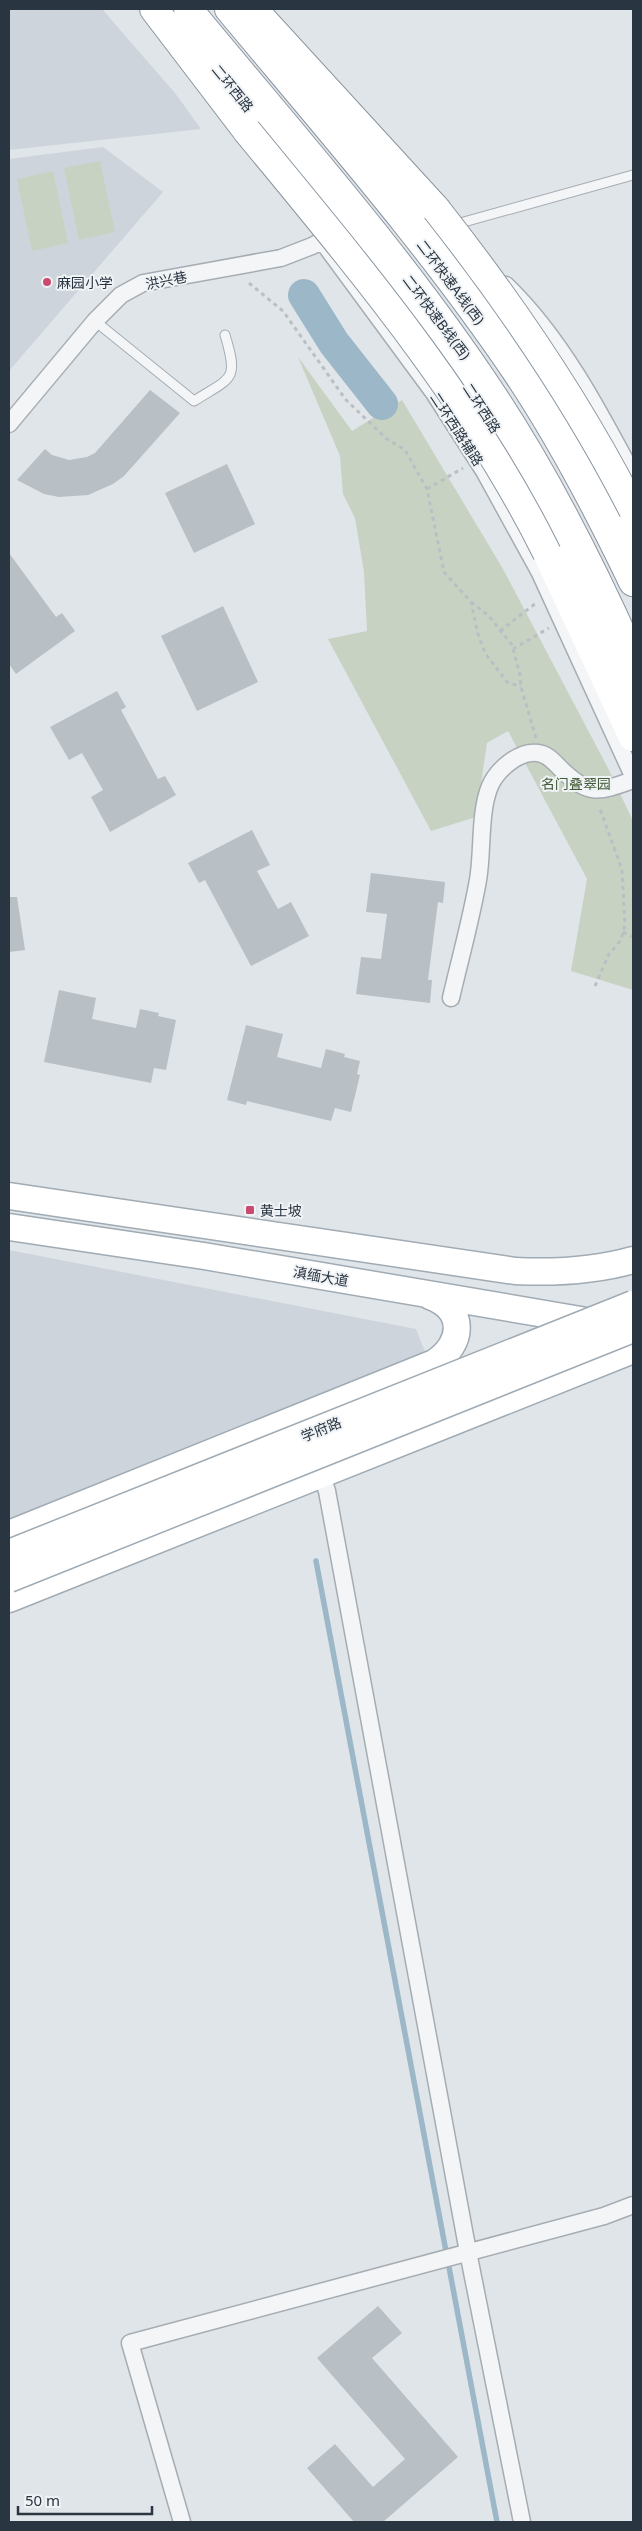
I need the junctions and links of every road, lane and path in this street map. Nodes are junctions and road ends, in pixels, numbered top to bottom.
1 (154, 9) edge
2 (167, 9) edge
3 (188, 9) edge
4 (230, 9) edge
5 (252, 9) edge
6 (245, 104) junction
7 (633, 175) edge
8 (346, 227) junction
9 (432, 227) junction
10 (322, 240) junction
11 (249, 283) dead end
12 (95, 321) junction
13 (225, 335) dead end
14 (9, 424) edge
15 (477, 460) junction
16 (633, 475) edge
17 (427, 489) junction
18 (633, 510) edge
19 (633, 546) edge
20 (633, 582) edge
21 (549, 592) junction
22 (471, 602) junction
23 (563, 622) junction
24 (500, 631) junction
25 (513, 650) junction
26 (633, 659) edge
27 (521, 687) junction
28 (633, 698) edge
29 (633, 737) edge
30 (537, 752) junction
31 (633, 778) edge
32 (592, 789) junction
33 (623, 932) junction
34 (633, 937) edge
35 (595, 986) dead end
36 (451, 998) dead end
37 (9, 1196) edge
38 (9, 1227) edge
39 (633, 1260) edge
40 (427, 1295) junction
41 (633, 1304) edge
42 (633, 1328) edge
43 (633, 1350) edge
44 (396, 1379) junction
45 (421, 1435) junction
46 (321, 1474) junction
47 (9, 1534) edge
48 (9, 1554) edge
49 (9, 1579) edge
50 (9, 1599) edge
51 (633, 2204) edge
52 (466, 2252) junction
53 (182, 2522) edge
54 (522, 2522) edge

1 - 29 highway, bridge
2 - 6 main road, 二环西路
3 - 26 highway, 二环快速B线(西)
4 - 20 highway, 二环快速A线(西)
5 - 9 main road
5 - 18 highway, bridge
6 - 8 main road, 二环西路
6 - 10 street, 二环西路辅路
7 - 9 lane
8 - 10 street, 洪兴巷
8 - 28 main road, 二环西路
9 - 16 street
9 - 19 main road
10 - 12 street, 洪兴巷
10 - 15 street, 二环西路辅路
11 - 17 path
12 - 13 lane
12 - 14 street, 洪兴巷
15 - 17 path
15 - 21 street, 二环西路辅路
17 - 22 path
21 - 23 street, 二环西路辅路
21 - 24 path
22 - 24 path
22 - 27 path
23 - 25 path
23 - 31 street, 二环西路辅路
24 - 25 path
25 - 27 path
27 - 30 path
30 - 32 street
30 - 36 street
31 - 32 street
32 - 33 path
33 - 34 path
33 - 35 path
37 - 39 main road
38 - 40 main road, 滇缅大道
40 - 42 main road, 滇缅大道
40 - 44 main road
41 - 48 main road, 学府路, bridge
42 - 49 main road, 学府路, bridge
43 - 45 main road
44 - 45 main road
44 - 47 main road
45 - 46 main road
46 - 50 main road
46 - 52 street
51 - 52 street
52 - 53 street
52 - 54 street

